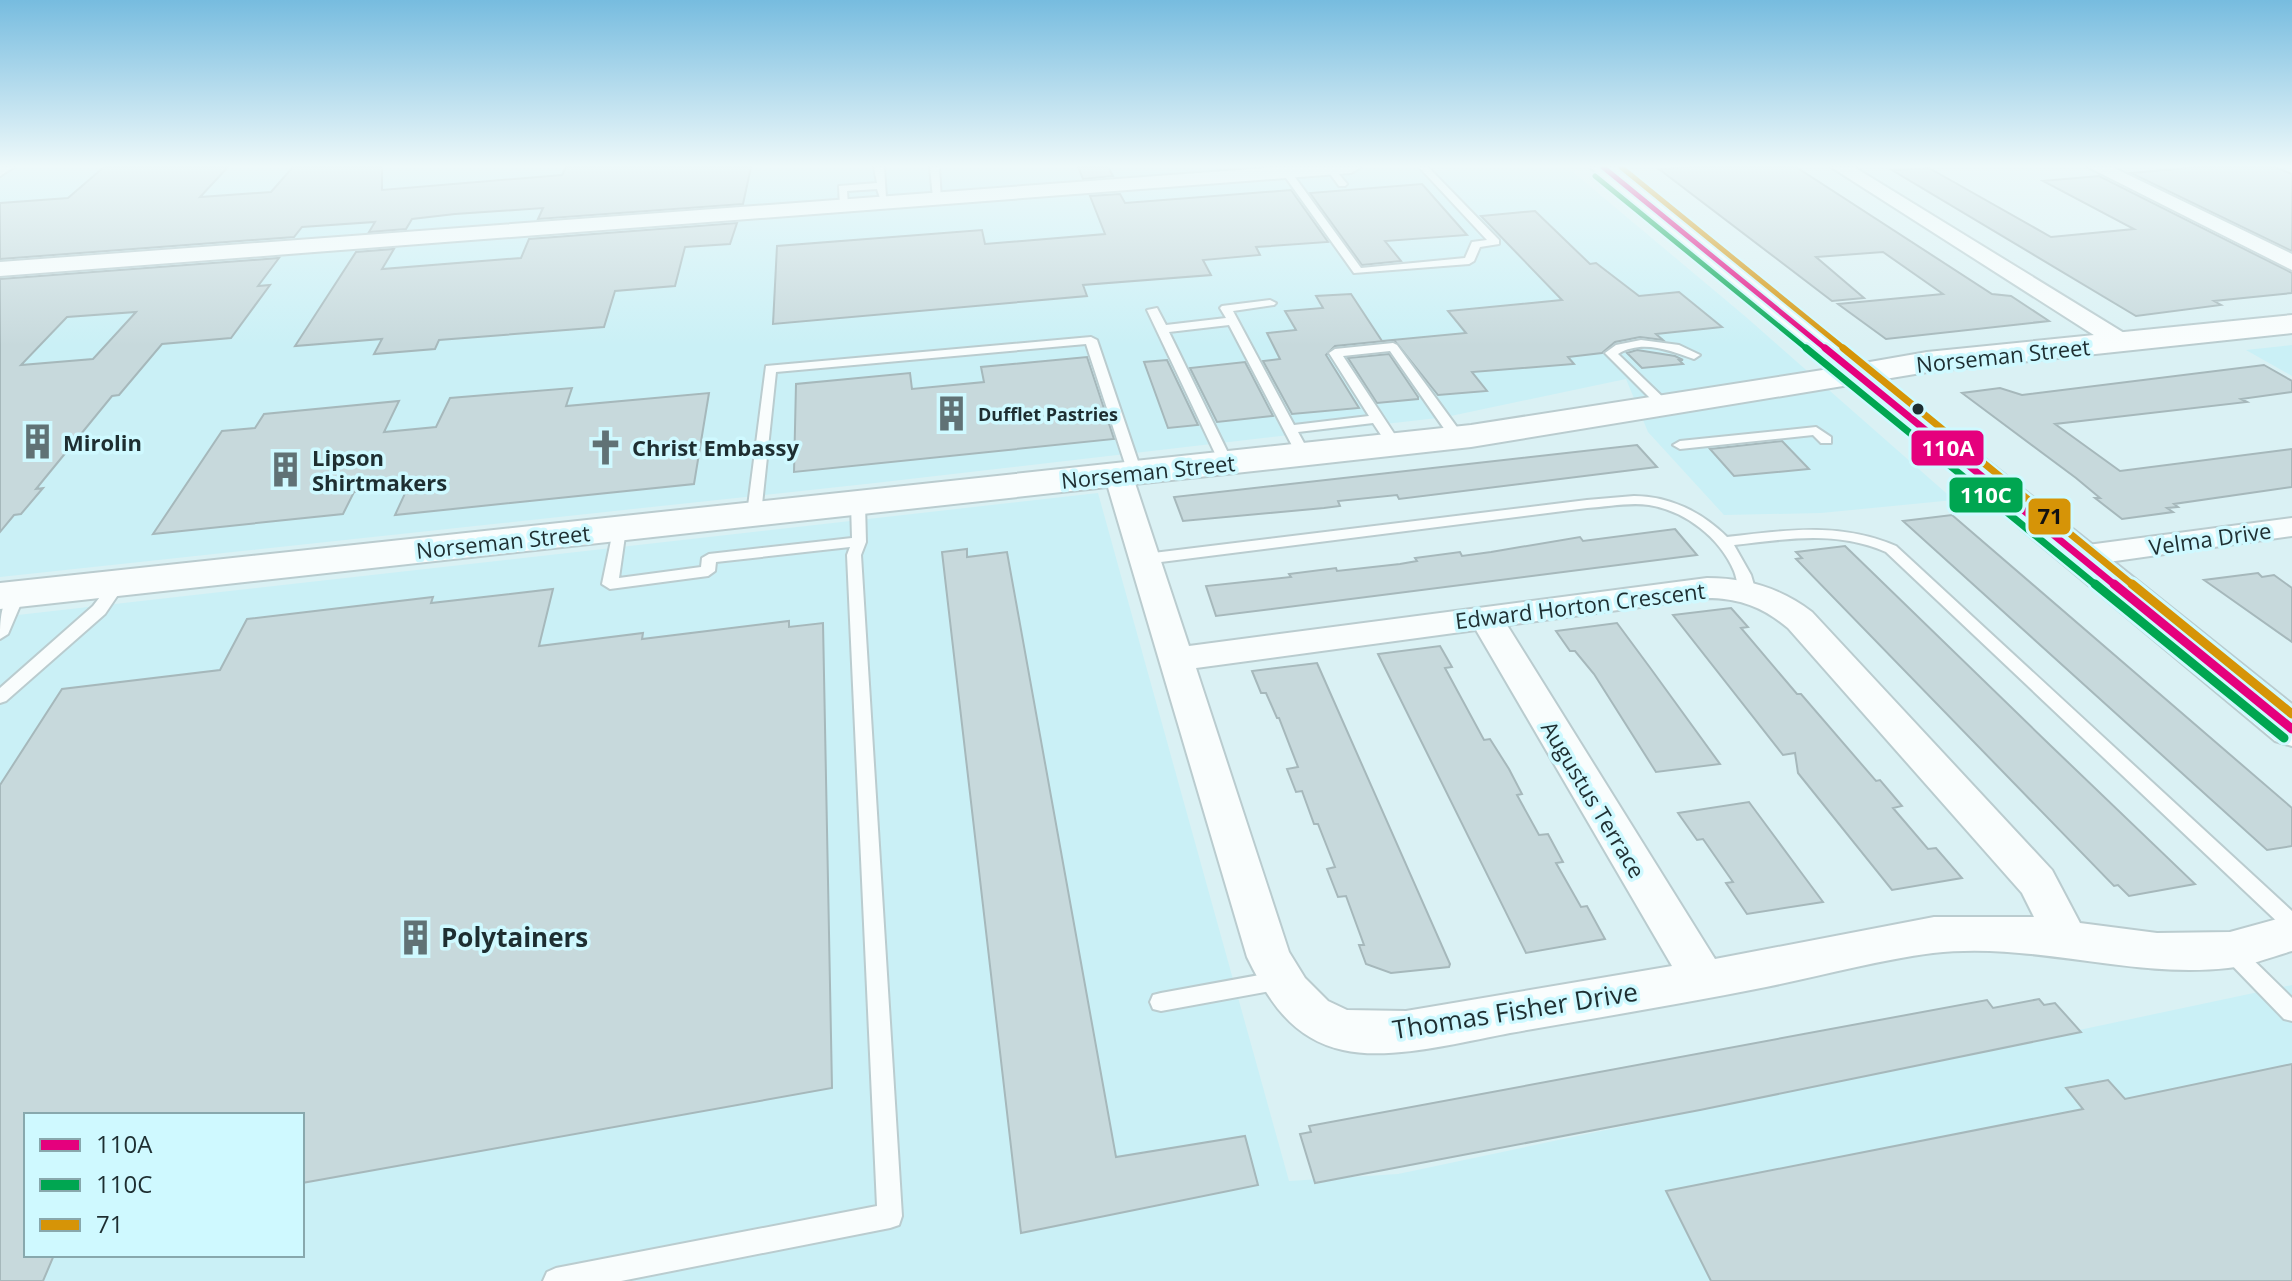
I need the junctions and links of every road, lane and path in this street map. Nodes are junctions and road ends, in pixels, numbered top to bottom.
1 (556, 227) edge
2 (1326, 227) edge
3 (1480, 227) edge
4 (1676, 227) edge
5 (1937, 227) edge
6 (2219, 227) edge
7 (2292, 263) edge
8 (0, 269) edge
9 (1270, 303) dead end
10 (1153, 310) dead end
11 (1233, 321) junction
12 (2292, 324) edge
13 (1162, 329) junction
14 (2120, 341) junction
15 (1694, 355) dead end
16 (1857, 374) junction
17 (1673, 430) junction
18 (1386, 432) junction
19 (1821, 436) dead end
20 (1457, 437) junction
21 (1296, 442) junction
22 (1226, 463) junction
23 (1126, 474) junction
24 (754, 514) junction
25 (859, 522) junction
26 (2292, 527) edge
27 (619, 529) junction
28 (1724, 542) junction
29 (2080, 556) junction
30 (1145, 559) junction
31 (118, 583) junction
32 (1748, 592) junction
33 (9, 595) edge
34 (1485, 617) junction
35 (0, 634) edge
36 (1175, 659) junction
37 (0, 697) edge
38 (2292, 729) edge
39 (2292, 923) edge
40 (2292, 933) edge
41 (2067, 940) junction
42 (2230, 950) junction
43 (1282, 980) junction
44 (1704, 980) junction
45 (1161, 1002) dead end
46 (2292, 1012) edge
47 (556, 1281) edge

1 - 8 street
2 - 3 lane
4 - 16 street
5 - 14 street
6 - 7 street
9 - 11 lane
10 - 13 lane
11 - 13 lane
11 - 21 lane
12 - 14 street, Norseman Street
13 - 22 lane
14 - 16 street, Norseman Street
15 - 17 lane
16 - 17 street, Norseman Street
16 - 29 street
17 - 19 lane
17 - 20 street, Norseman Street
18 - 20 street, Norseman Street
18 - 20 lane
18 - 21 street, Norseman Street
21 - 22 street, Norseman Street
22 - 23 street, Norseman Street
23 - 24 lane
23 - 25 street, Norseman Street
23 - 30 street, Thomas Fisher Drive
24 - 25 street, Norseman Street
24 - 27 street, Norseman Street
25 - 27 lane
25 - 47 lane
26 - 29 street, Velma Drive
27 - 31 street, Norseman Street
28 - 30 lane
28 - 32 lane
28 - 39 lane
29 - 38 street
30 - 36 street, Thomas Fisher Drive
31 - 33 street, Norseman Street
31 - 37 lane
32 - 34 street, Edward Horton Crescent
32 - 41 street, Edward Horton Crescent
33 - 35 lane
34 - 36 street, Edward Horton Crescent
34 - 44 street, Augustus Terrace
36 - 43 street, Thomas Fisher Drive
40 - 42 street, Thomas Fisher Drive
41 - 42 street, Thomas Fisher Drive
41 - 44 street, Thomas Fisher Drive
42 - 46 lane
43 - 44 street, Thomas Fisher Drive
43 - 45 lane

